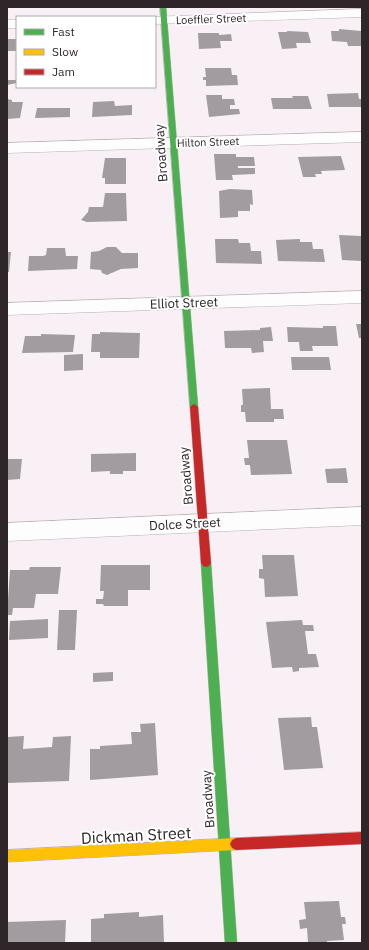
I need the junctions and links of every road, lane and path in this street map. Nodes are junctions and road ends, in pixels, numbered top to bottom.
1 (362, 13) edge
2 (161, 16) edge
3 (362, 137) edge
4 (173, 143) junction
5 (7, 148) edge
6 (362, 297) edge
7 (185, 302) junction
8 (7, 309) edge
9 (362, 516) edge
10 (203, 523) junction
11 (7, 532) edge
12 (362, 838) edge
13 (224, 845) junction
14 (7, 856) edge
15 (231, 943) edge

1 - 2 street, Loeffler Street
2 - 4 street, Broadway
3 - 4 street, Hilton Street
4 - 5 street, Hilton Street
4 - 7 street, Broadway
6 - 7 street, Elliot Street
7 - 8 street, Elliot Street
7 - 10 street, Broadway
9 - 10 street, Dolce Street
10 - 11 street, Dolce Street
10 - 13 street, Broadway
12 - 13 street, Dickman Street
13 - 14 street, Dickman Street
13 - 15 street, Broadway

